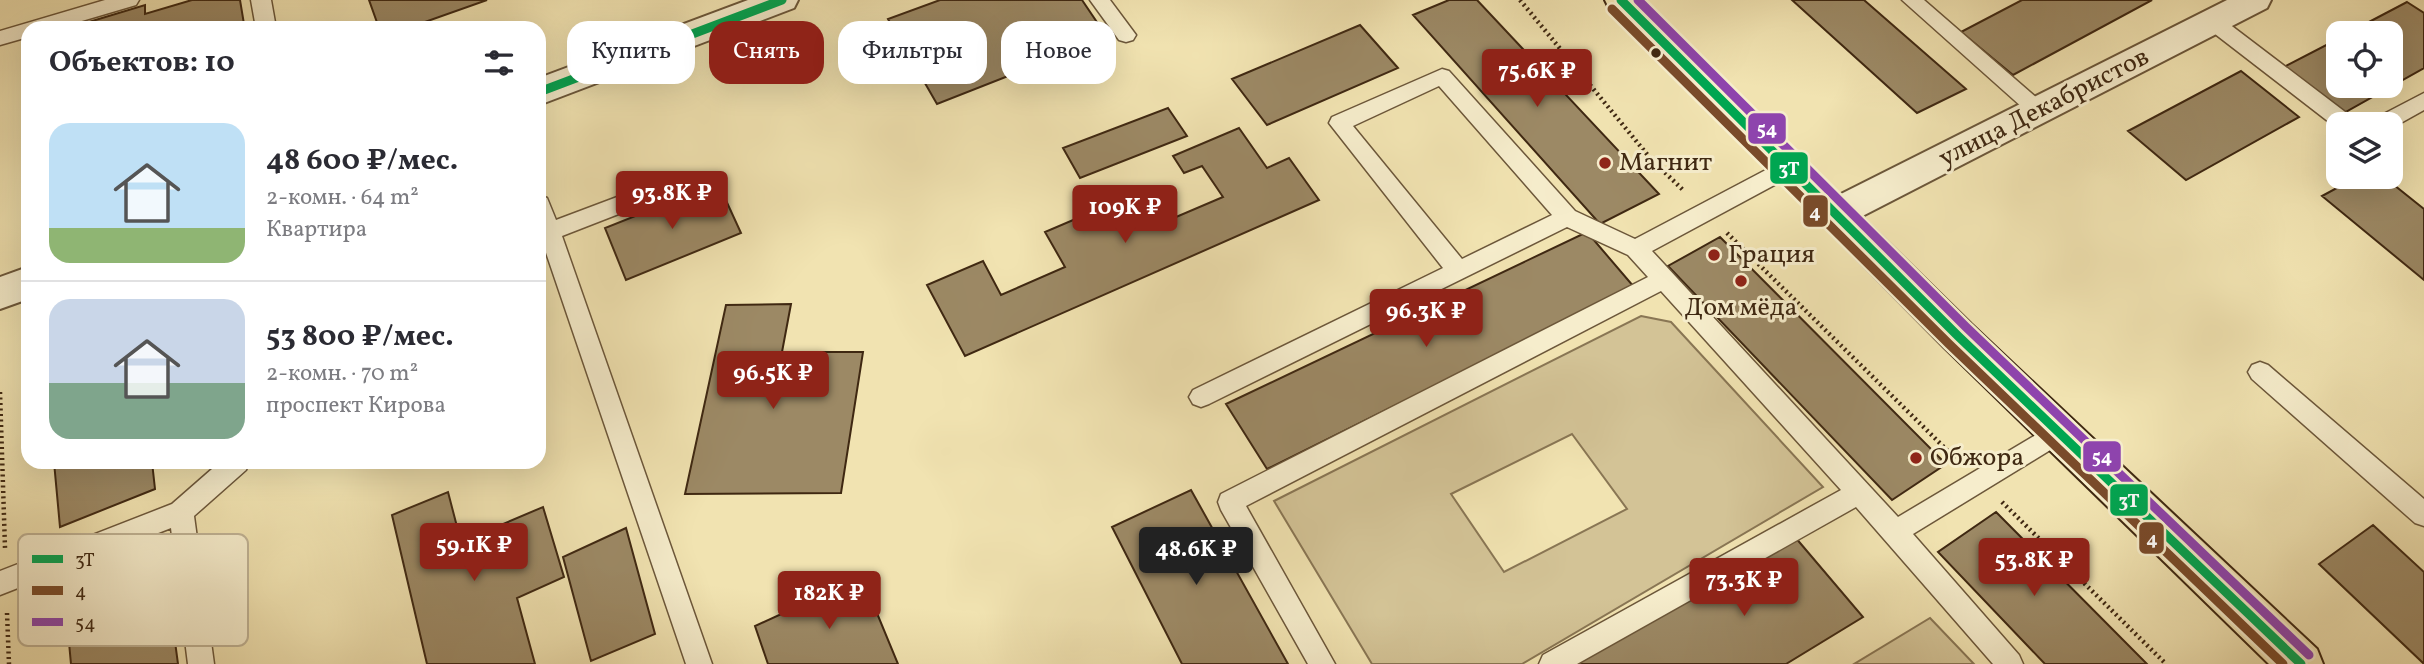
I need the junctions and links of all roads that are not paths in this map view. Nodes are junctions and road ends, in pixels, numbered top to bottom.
1 (130, 0) edge
2 (261, 0) edge
3 (782, 0) edge
4 (1100, 0) edge
5 (1621, 0) edge
6 (1912, 0) edge
7 (2255, 0) edge
8 (62, 21) edge
9 (265, 21) edge
10 (2213, 22) junction
11 (21, 33) edge
12 (1126, 35) dead end
13 (0, 38) edge
14 (546, 89) edge
15 (2424, 101) edge
16 (2039, 111) junction
17 (2330, 112) edge
18 (2403, 113) edge
19 (1786, 169) junction
20 (681, 181) dead end
21 (1832, 215) junction
22 (1567, 216) junction
23 (546, 222) edge
24 (550, 232) junction
25 (1636, 249) junction
26 (1458, 270) junction
27 (1664, 279) junction
28 (21, 286) edge
29 (0, 293) edge
30 (2260, 372) dead end
31 (1201, 397) dead end
32 (2057, 434) junction
33 (229, 469) edge
34 (1859, 493) junction
35 (181, 512) junction
36 (2424, 514) edge
37 (1895, 532) junction
38 (125, 534) edge
39 (184, 534) edge
40 (199, 646) edge
41 (201, 664) edge
42 (699, 664) edge
43 (1322, 664) edge
44 (1552, 664) edge
45 (2010, 664) edge
46 (2301, 664) edge

1 - 8 lane
2 - 9 lane
3 - 14 street
4 - 12 lane
5 - 19 main road
6 - 16 lane
7 - 10 street, улица Декабристов
10 - 16 street, улица Декабристов
10 - 17 lane
11 - 13 lane
15 - 18 lane
16 - 21 street, улица Декабристов
19 - 21 main road
19 - 25 lane
20 - 24 lane
21 - 32 main road
22 - 25 lane
22 - 26 lane
22 - 26 lane
23 - 24 lane
24 - 42 lane
25 - 27 lane
26 - 31 lane
27 - 34 lane
27 - 43 lane
28 - 29 street
30 - 36 lane
32 - 37 lane
32 - 46 main road
33 - 35 lane
34 - 37 lane
34 - 44 lane
35 - 38 lane
35 - 39 lane
37 - 45 lane
40 - 41 lane

